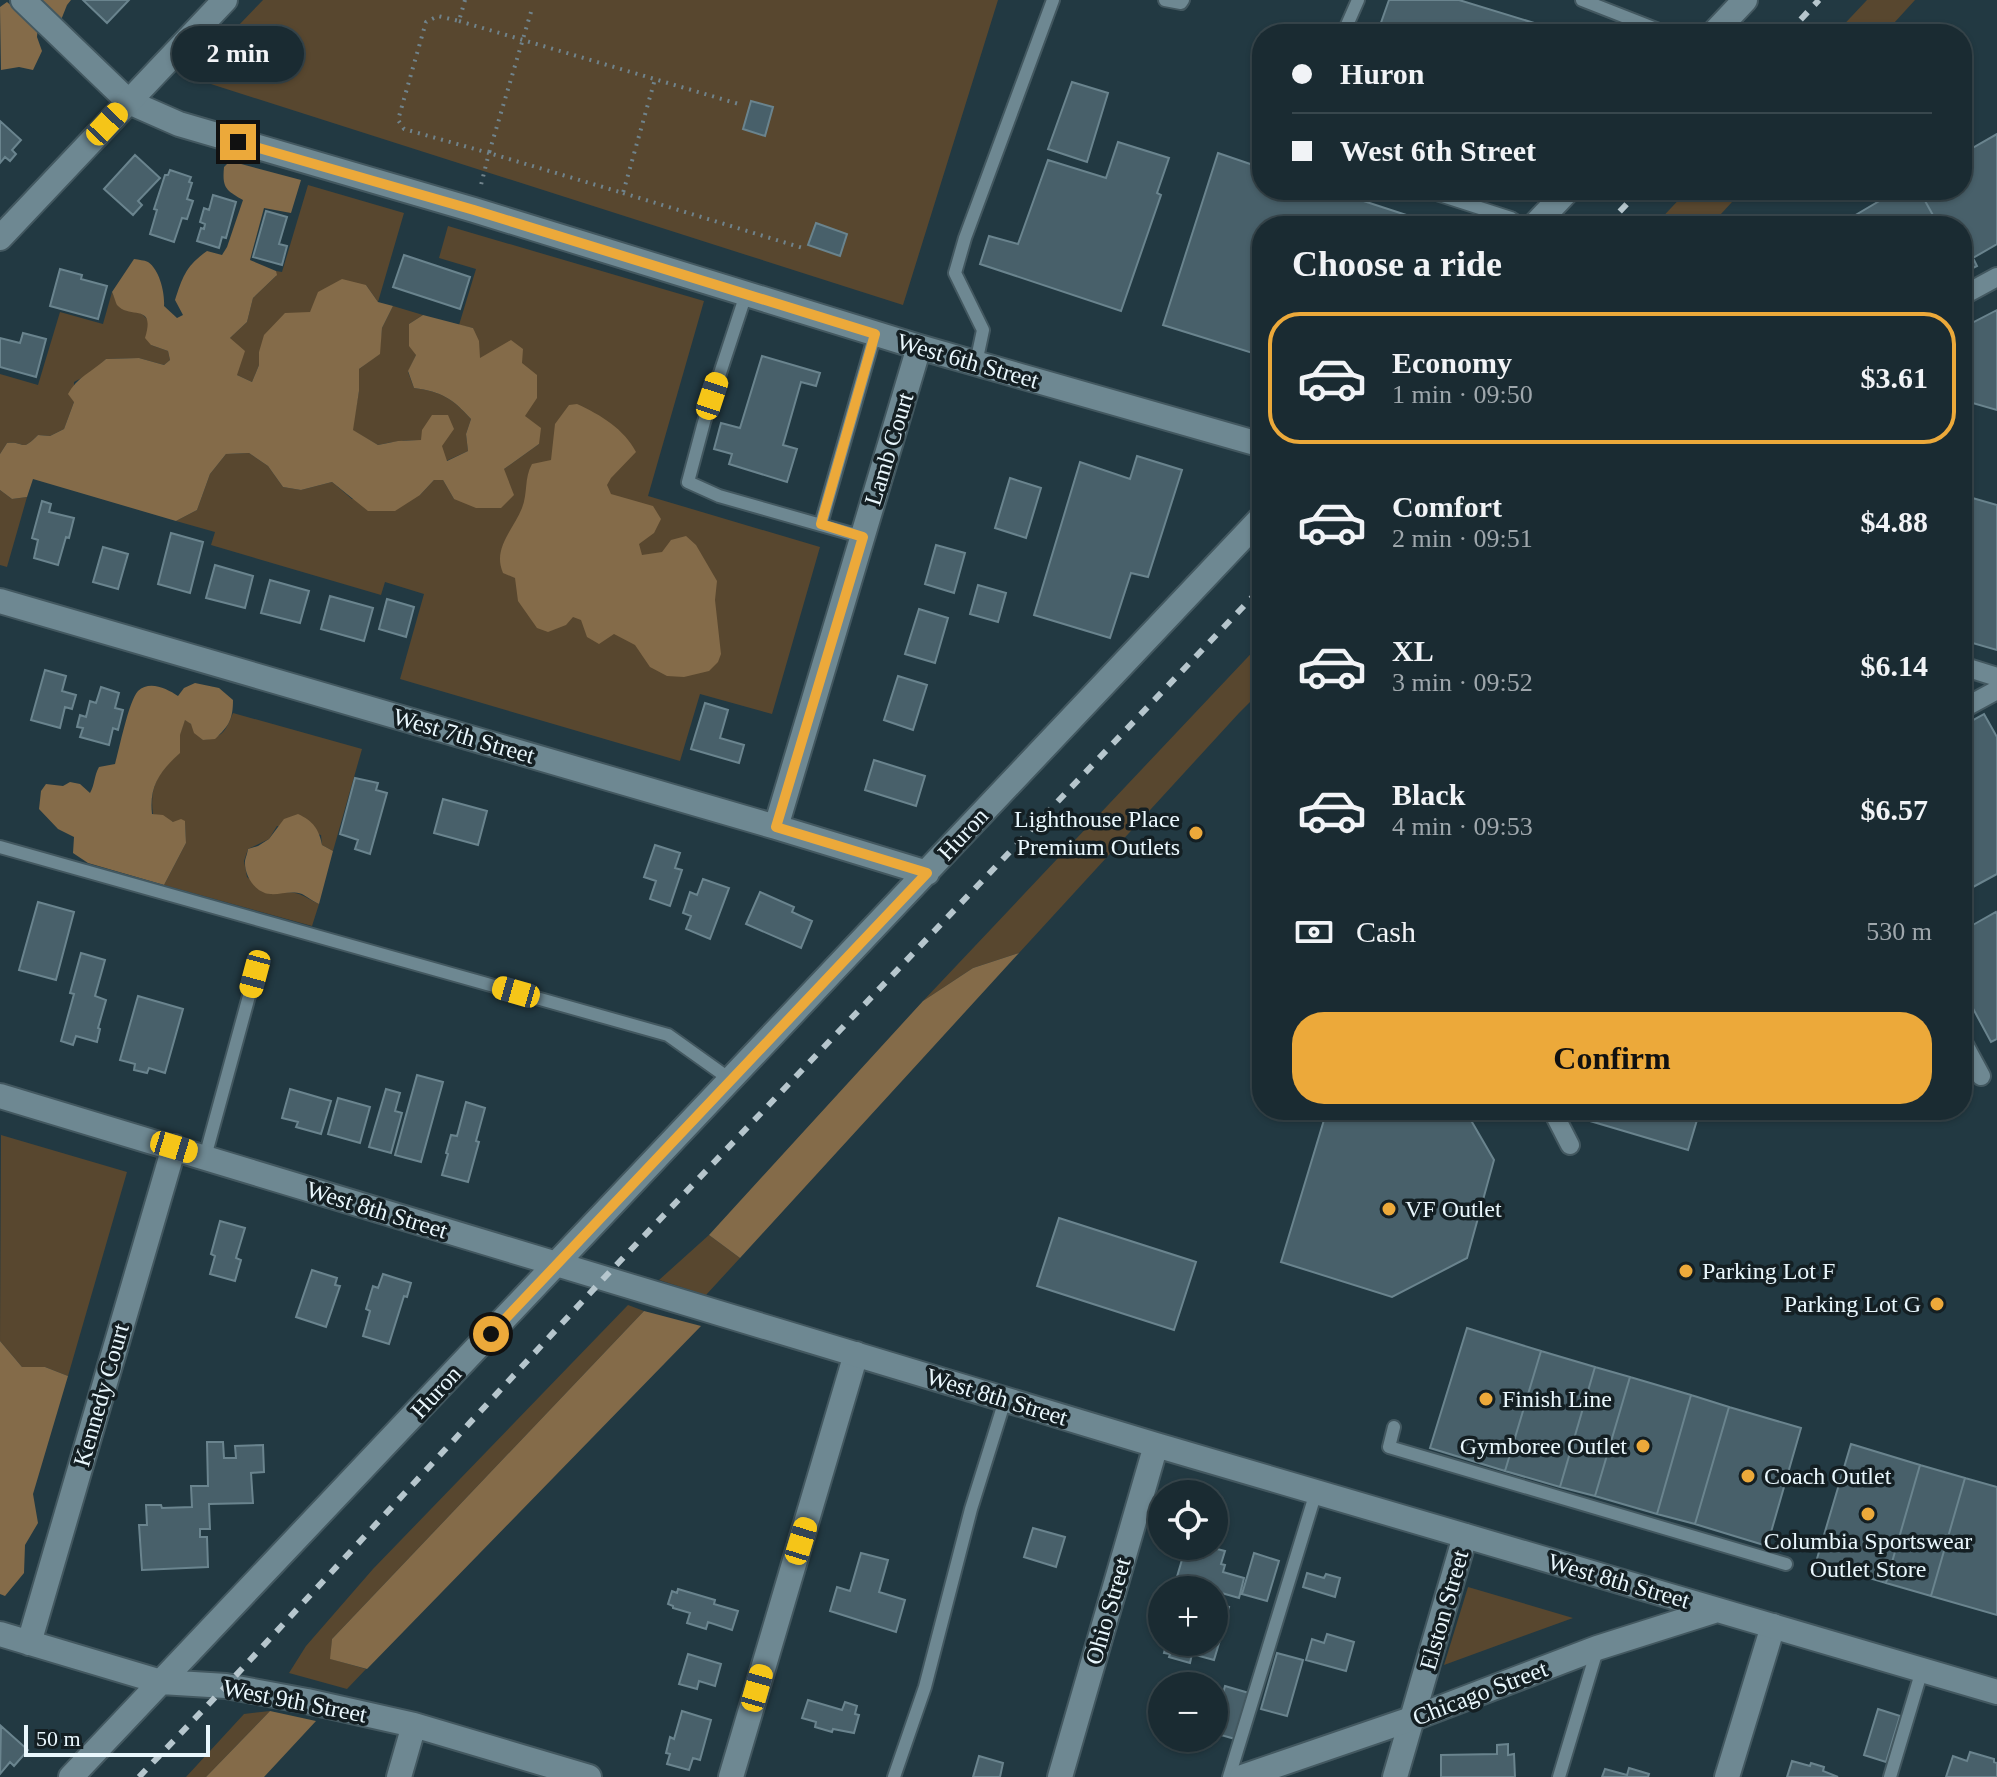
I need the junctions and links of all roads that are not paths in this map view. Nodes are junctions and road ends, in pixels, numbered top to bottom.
1 (23, 0) edge
2 (225, 0) edge
3 (1053, 0) edge
4 (1165, 0) edge
5 (1183, 0) edge
6 (1358, 0) edge
7 (1582, 0) edge
8 (1745, 0) edge
9 (1347, 24) edge
10 (1643, 24) edge
11 (1722, 24) edge
12 (129, 102) junction
13 (1455, 200) edge
14 (1559, 200) edge
15 (1505, 216) edge
16 (1543, 216) edge
17 (0, 238) edge
18 (1997, 277) edge
19 (1972, 291) edge
20 (746, 294) junction
21 (875, 334) junction
22 (919, 347) junction
23 (976, 363) junction
24 (1252, 442) edge
25 (821, 524) junction
26 (1252, 528) edge
27 (863, 537) junction
28 (0, 601) edge
29 (1972, 669) edge
30 (1997, 677) edge
31 (1997, 690) edge
32 (1972, 704) edge
33 (776, 827) junction
34 (0, 847) edge
35 (927, 873) junction
36 (255, 974) dead end
37 (1972, 1059) edge
38 (1981, 1076) dead end
39 (731, 1080) junction
40 (0, 1096) edge
41 (1557, 1120) edge
42 (1570, 1145) dead end
43 (174, 1147) junction
44 (205, 1157) junction
45 (557, 1265) junction
46 (856, 1354) junction
47 (1005, 1400) junction
48 (1394, 1427) dead end
49 (1156, 1445) junction
50 (1316, 1492) junction
51 (1465, 1536) junction
52 (1786, 1564) dead end
53 (1717, 1610) junction
54 (1773, 1626) junction
55 (0, 1634) edge
56 (29, 1643) junction
57 (1597, 1648) junction
58 (1922, 1670) junction
59 (161, 1682) junction
60 (1997, 1692) edge
61 (1414, 1718) junction
62 (414, 1725) junction
63 (574, 1775) edge
64 (71, 1777) edge
65 (399, 1777) edge
66 (731, 1777) edge
67 (894, 1777) edge
68 (1060, 1777) edge
69 (1229, 1777) edge
70 (1242, 1777) edge
71 (1395, 1777) edge
72 (1559, 1777) edge
73 (1727, 1777) edge
74 (1890, 1777) edge

1 - 12 street, West 6th Street
2 - 12 street
3 - 23 lane
4 - 5 lane
6 - 9 lane
7 - 10 lane
8 - 11 street
12 - 17 street
12 - 20 street, West 6th Street
13 - 15 lane
14 - 16 street
18 - 19 street
20 - 21 street, West 6th Street
20 - 25 lane
21 - 22 street, West 6th Street
21 - 25 lane
22 - 23 street, West 6th Street
22 - 27 street, Lamb Court
23 - 24 street, West 6th Street
25 - 27 lane
26 - 35 street, Huron
27 - 33 street, Lamb Court
28 - 33 street, West 7th Street
29 - 30 street
31 - 32 street
33 - 35 street, West 7th Street
34 - 39 lane
35 - 39 street, Huron
36 - 44 lane
37 - 38 street
39 - 45 street, Huron
40 - 43 street, West 8th Street
41 - 42 street
43 - 44 street, West 8th Street
43 - 56 street, Kennedy Court
44 - 45 street, West 8th Street
45 - 46 street, West 8th Street
45 - 59 street, Huron
46 - 47 street, West 8th Street
46 - 66 street
47 - 49 street, West 8th Street
47 - 67 lane
48 - 52 lane
49 - 50 street, West 8th Street
49 - 68 street, Ohio Street
50 - 51 street, West 8th Street
50 - 69 lane
51 - 53 street, West 8th Street
51 - 61 street, Elston Street
53 - 54 street, West 8th Street
53 - 57 street, Chicago Street
54 - 58 street, West 8th Street
54 - 73 street
55 - 56 street, West 9th Street
56 - 59 street, West 9th Street
57 - 61 street, Chicago Street
57 - 72 lane
58 - 60 street, West 8th Street
58 - 74 lane
59 - 62 street, West 9th Street
59 - 64 street, Huron
61 - 70 street, Chicago Street
61 - 71 street, Elston Street
62 - 63 street, West 9th Street
62 - 65 street

